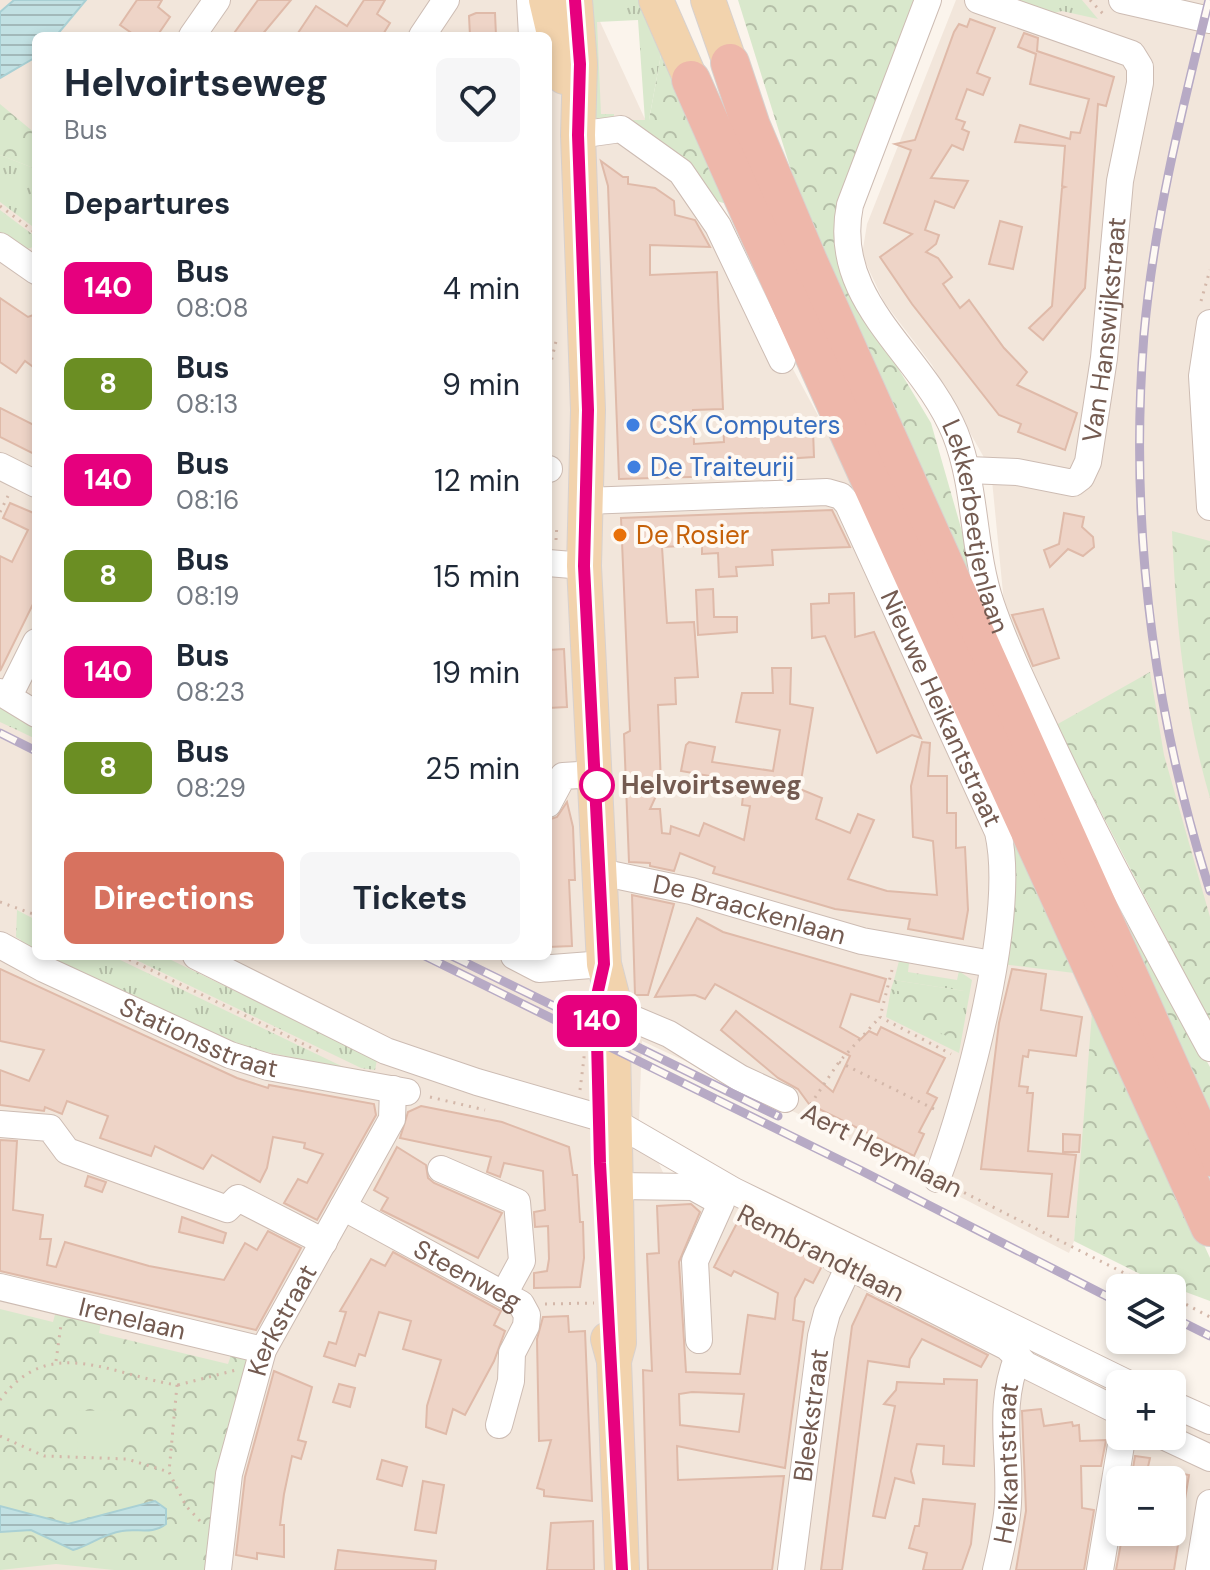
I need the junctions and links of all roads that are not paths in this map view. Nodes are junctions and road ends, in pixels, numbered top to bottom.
1 (217, 0) edge
2 (446, 0) edge
3 (530, 0) edge
4 (546, 0) edge
5 (575, 0) edge
6 (656, 0) edge
7 (708, 0) edge
8 (928, 0) edge
9 (978, 0) edge
10 (1122, 0) edge
11 (1210, 20) edge
12 (195, 32) edge
13 (425, 32) edge
14 (532, 32) edge
15 (730, 63) joint
16 (564, 67) edge
17 (691, 80) joint
18 (578, 135) junction
19 (0, 246) edge
20 (32, 266) edge
21 (1210, 323) edge
22 (782, 360) dead end
23 (0, 466) edge
24 (968, 470) junction
25 (32, 482) edge
26 (585, 501) junction
27 (1210, 507) edge
28 (552, 563) edge
29 (584, 566) junction
30 (32, 648) edge
31 (4, 694) edge
32 (32, 712) edge
33 (587, 774) junction
34 (552, 797) edge
35 (600, 872) junction
36 (0, 945) edge
37 (204, 960) edge
38 (522, 960) edge
39 (604, 964) junction
40 (992, 964) junction
41 (612, 1010) junction
42 (1210, 1048) edge
43 (402, 1091) joint
44 (795, 1105) road end
45 (599, 1111) junction
46 (0, 1124) edge
47 (1210, 1157) edge
48 (441, 1169) dead end
49 (937, 1179) road end
50 (616, 1186) junction
51 (721, 1203) junction
52 (343, 1207) junction
53 (1210, 1227) edge
54 (324, 1242) junction
55 (849, 1266) junction
56 (0, 1287) edge
57 (513, 1299) junction
58 (699, 1340) dead end
59 (1018, 1356) junction
60 (614, 1361) junction
61 (259, 1362) junction
62 (1106, 1373) edge
63 (1106, 1405) edge
64 (1186, 1410) edge
65 (1210, 1421) edge
66 (499, 1425) dead end
67 (1186, 1447) edge
68 (1120, 1450) edge
69 (1210, 1458) edge
70 (1210, 1503) edge
71 (218, 1570) edge
72 (622, 1570) edge
73 (791, 1570) edge
74 (996, 1570) edge
75 (1100, 1570) edge
76 (1199, 1570) edge

1 - 12 street
2 - 13 street
3 - 14 street
4 - 16 main road
5 - 16 main road
6 - 17 main road
7 - 15 main road
8 - 24 street, Lekkerbeetjenlaan
9 - 24 street, Van Hanswijkstraat
10 - 11 street
15 - 47 highway
16 - 18 main road
17 - 53 highway
18 - 22 street
18 - 26 main road
19 - 20 street
21 - 27 street
23 - 25 street
24 - 42 street, Lekkerbeetjenlaan
26 - 29 main road
26 - 40 street, Nieuwe Heikantstraat
28 - 29 street
29 - 33 main road
30 - 31 street
31 - 32 street
33 - 34 street
33 - 35 main road
35 - 39 main road
35 - 40 street, De Braackenlaan
36 - 43 street, Stationsstraat
37 - 45 street
38 - 39 street
39 - 41 main road
39 - 45 main road
40 - 49 street, Nieuwe Heikantstraat
41 - 44 street, Aert Heymlaan
41 - 45 main road
43 - 52 street, Kerkstraat
45 - 50 main road
45 - 60 main road
45 - 62 street
46 - 54 street
48 - 57 street
50 - 51 street, Rembrandtlaan
50 - 60 main road
51 - 55 street, Rembrandtlaan
51 - 58 street
52 - 54 street, Kerkstraat
52 - 57 street, Steenweg
54 - 61 street, Kerkstraat
55 - 59 street, Rembrandtlaan
55 - 73 street, Bleekstraat
56 - 61 street, Irenelaan
57 - 66 street, Steenweg
59 - 63 street, Rembrandtlaan
59 - 74 street, Heikantstraat
60 - 72 main road
61 - 71 street, Kerkstraat
64 - 65 street
67 - 69 street
68 - 75 street
70 - 76 street

